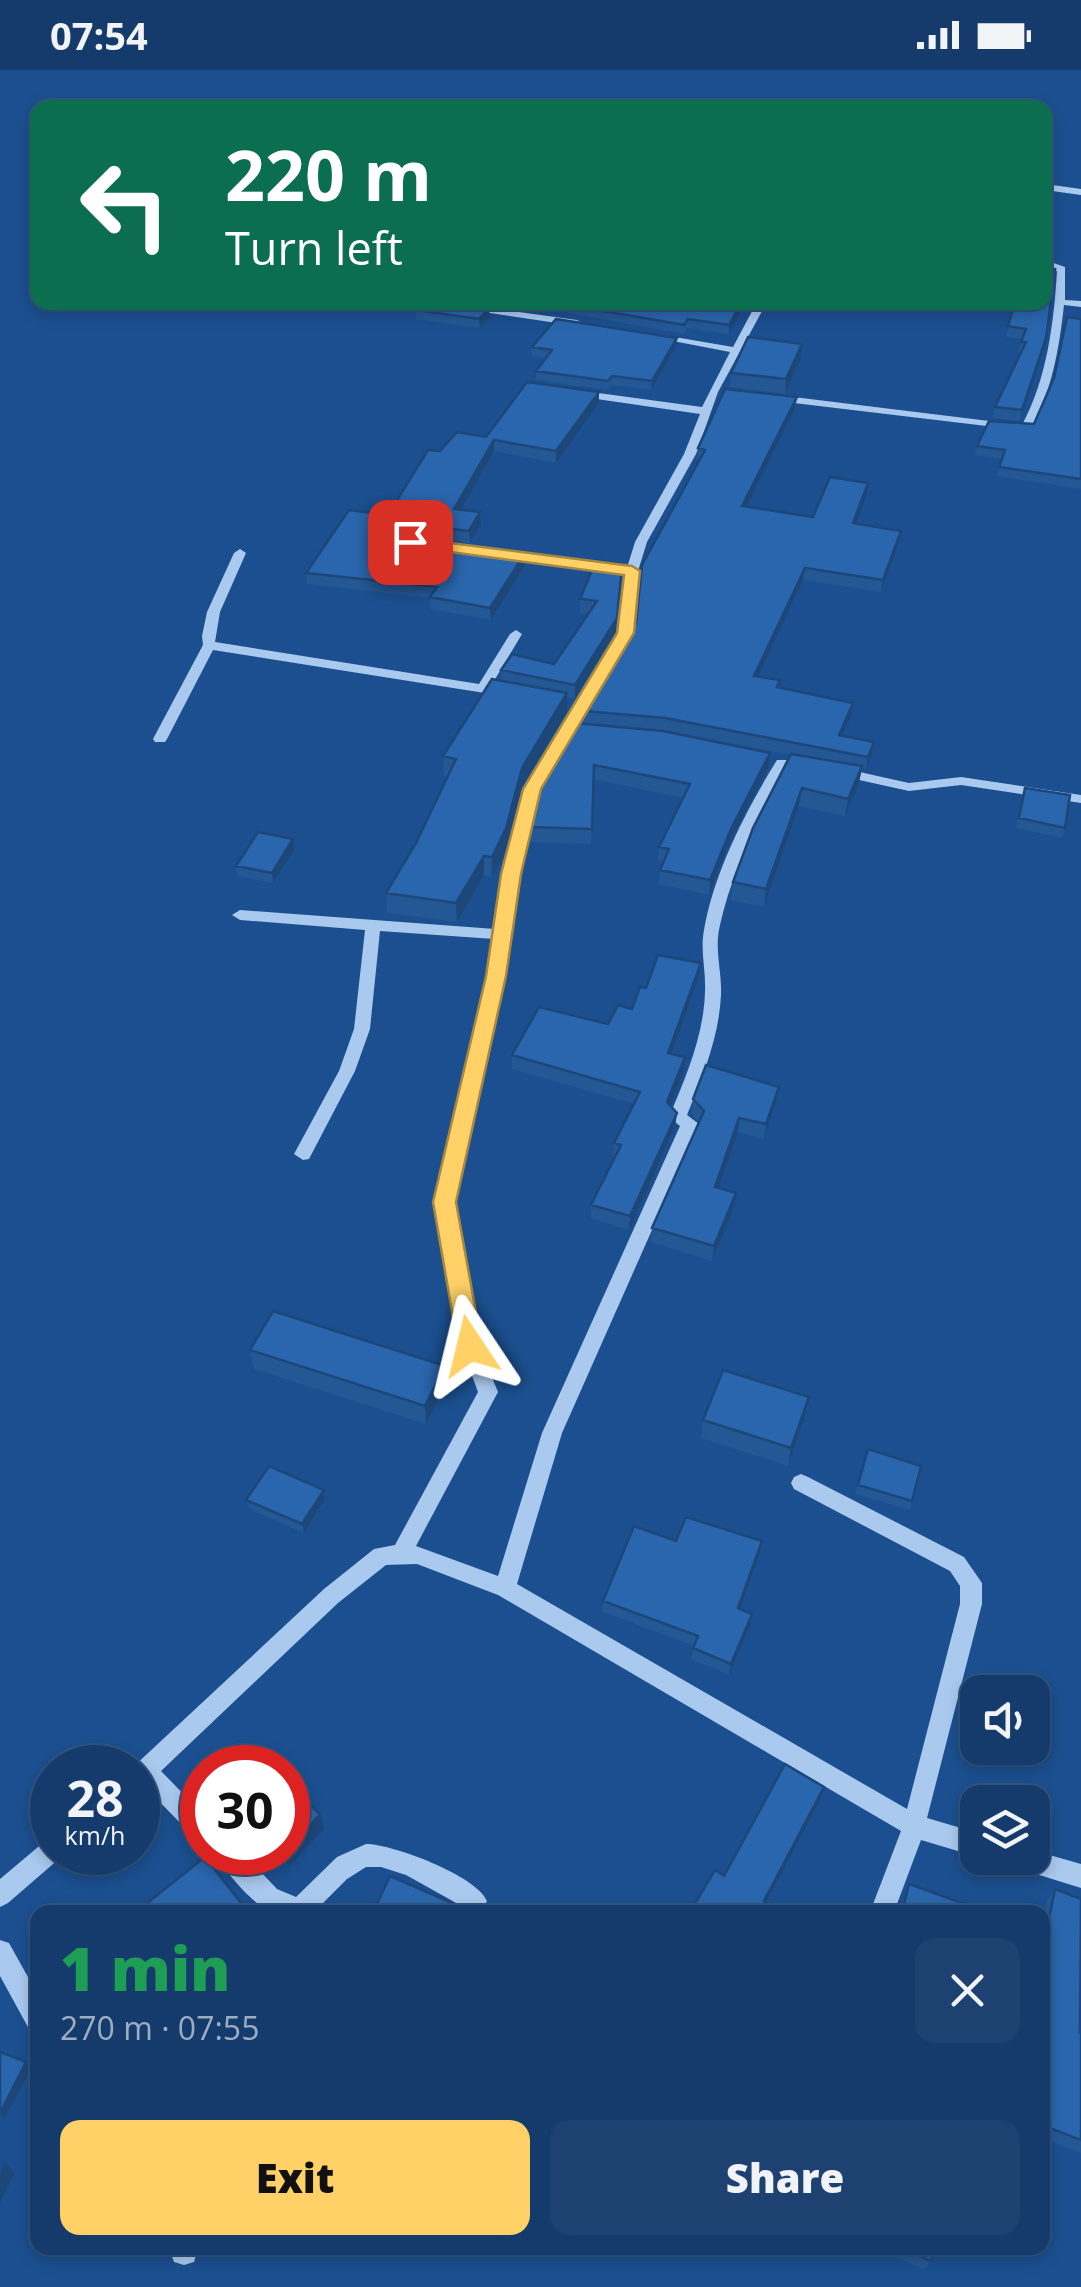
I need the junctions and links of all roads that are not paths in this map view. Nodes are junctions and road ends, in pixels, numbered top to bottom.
1 (1052, 188) edge
2 (1081, 192) edge
3 (1052, 266) edge
4 (1059, 302) junction
5 (1081, 304) edge
6 (479, 310) edge
7 (758, 310) edge
8 (587, 325) edge
9 (643, 334) edge
10 (735, 350) junction
11 (558, 390) edge
12 (764, 397) edge
13 (704, 411) junction
14 (240, 552) dead end
15 (484, 552) edge
16 (632, 571) junction
17 (516, 634) dead end
18 (209, 645) junction
19 (482, 688) junction
20 (532, 698) edge
21 (566, 729) junction
22 (586, 731) edge
23 (160, 739) dead end
24 (1081, 799) edge
25 (240, 915) dead end
26 (373, 926) junction
27 (502, 935) junction
28 (303, 1154) dead end
29 (801, 1483) dead end
30 (401, 1554) junction
31 (505, 1588) junction
32 (160, 1756) edge
33 (160, 1791) edge
34 (180, 1809) edge
35 (914, 1826) junction
36 (960, 1840) edge
37 (1050, 1867) edge
38 (30, 1869) edge
39 (248, 1875) edge
40 (1081, 1876) edge
41 (0, 1895) edge
42 (476, 1901) dead end
43 (279, 1905) edge
44 (303, 1905) edge
45 (885, 1905) edge
46 (0, 1952) edge
47 (30, 2006) edge

1 - 2 street
3 - 4 street
4 - 5 street
4 - 12 street
6 - 8 street
7 - 10 street
9 - 10 street
10 - 13 street
11 - 13 street
13 - 16 street
14 - 18 street
15 - 16 street
16 - 21 street
17 - 19 street
18 - 19 street
18 - 23 street
19 - 20 street
21 - 22 street
21 - 27 street
24 - 31 street
25 - 26 street
26 - 27 street
26 - 28 street
27 - 30 street
29 - 35 street
30 - 31 street
30 - 32 street
31 - 35 street
33 - 34 street
35 - 36 street
35 - 45 street
37 - 40 street
38 - 41 street
39 - 43 street
42 - 44 street
46 - 47 street

